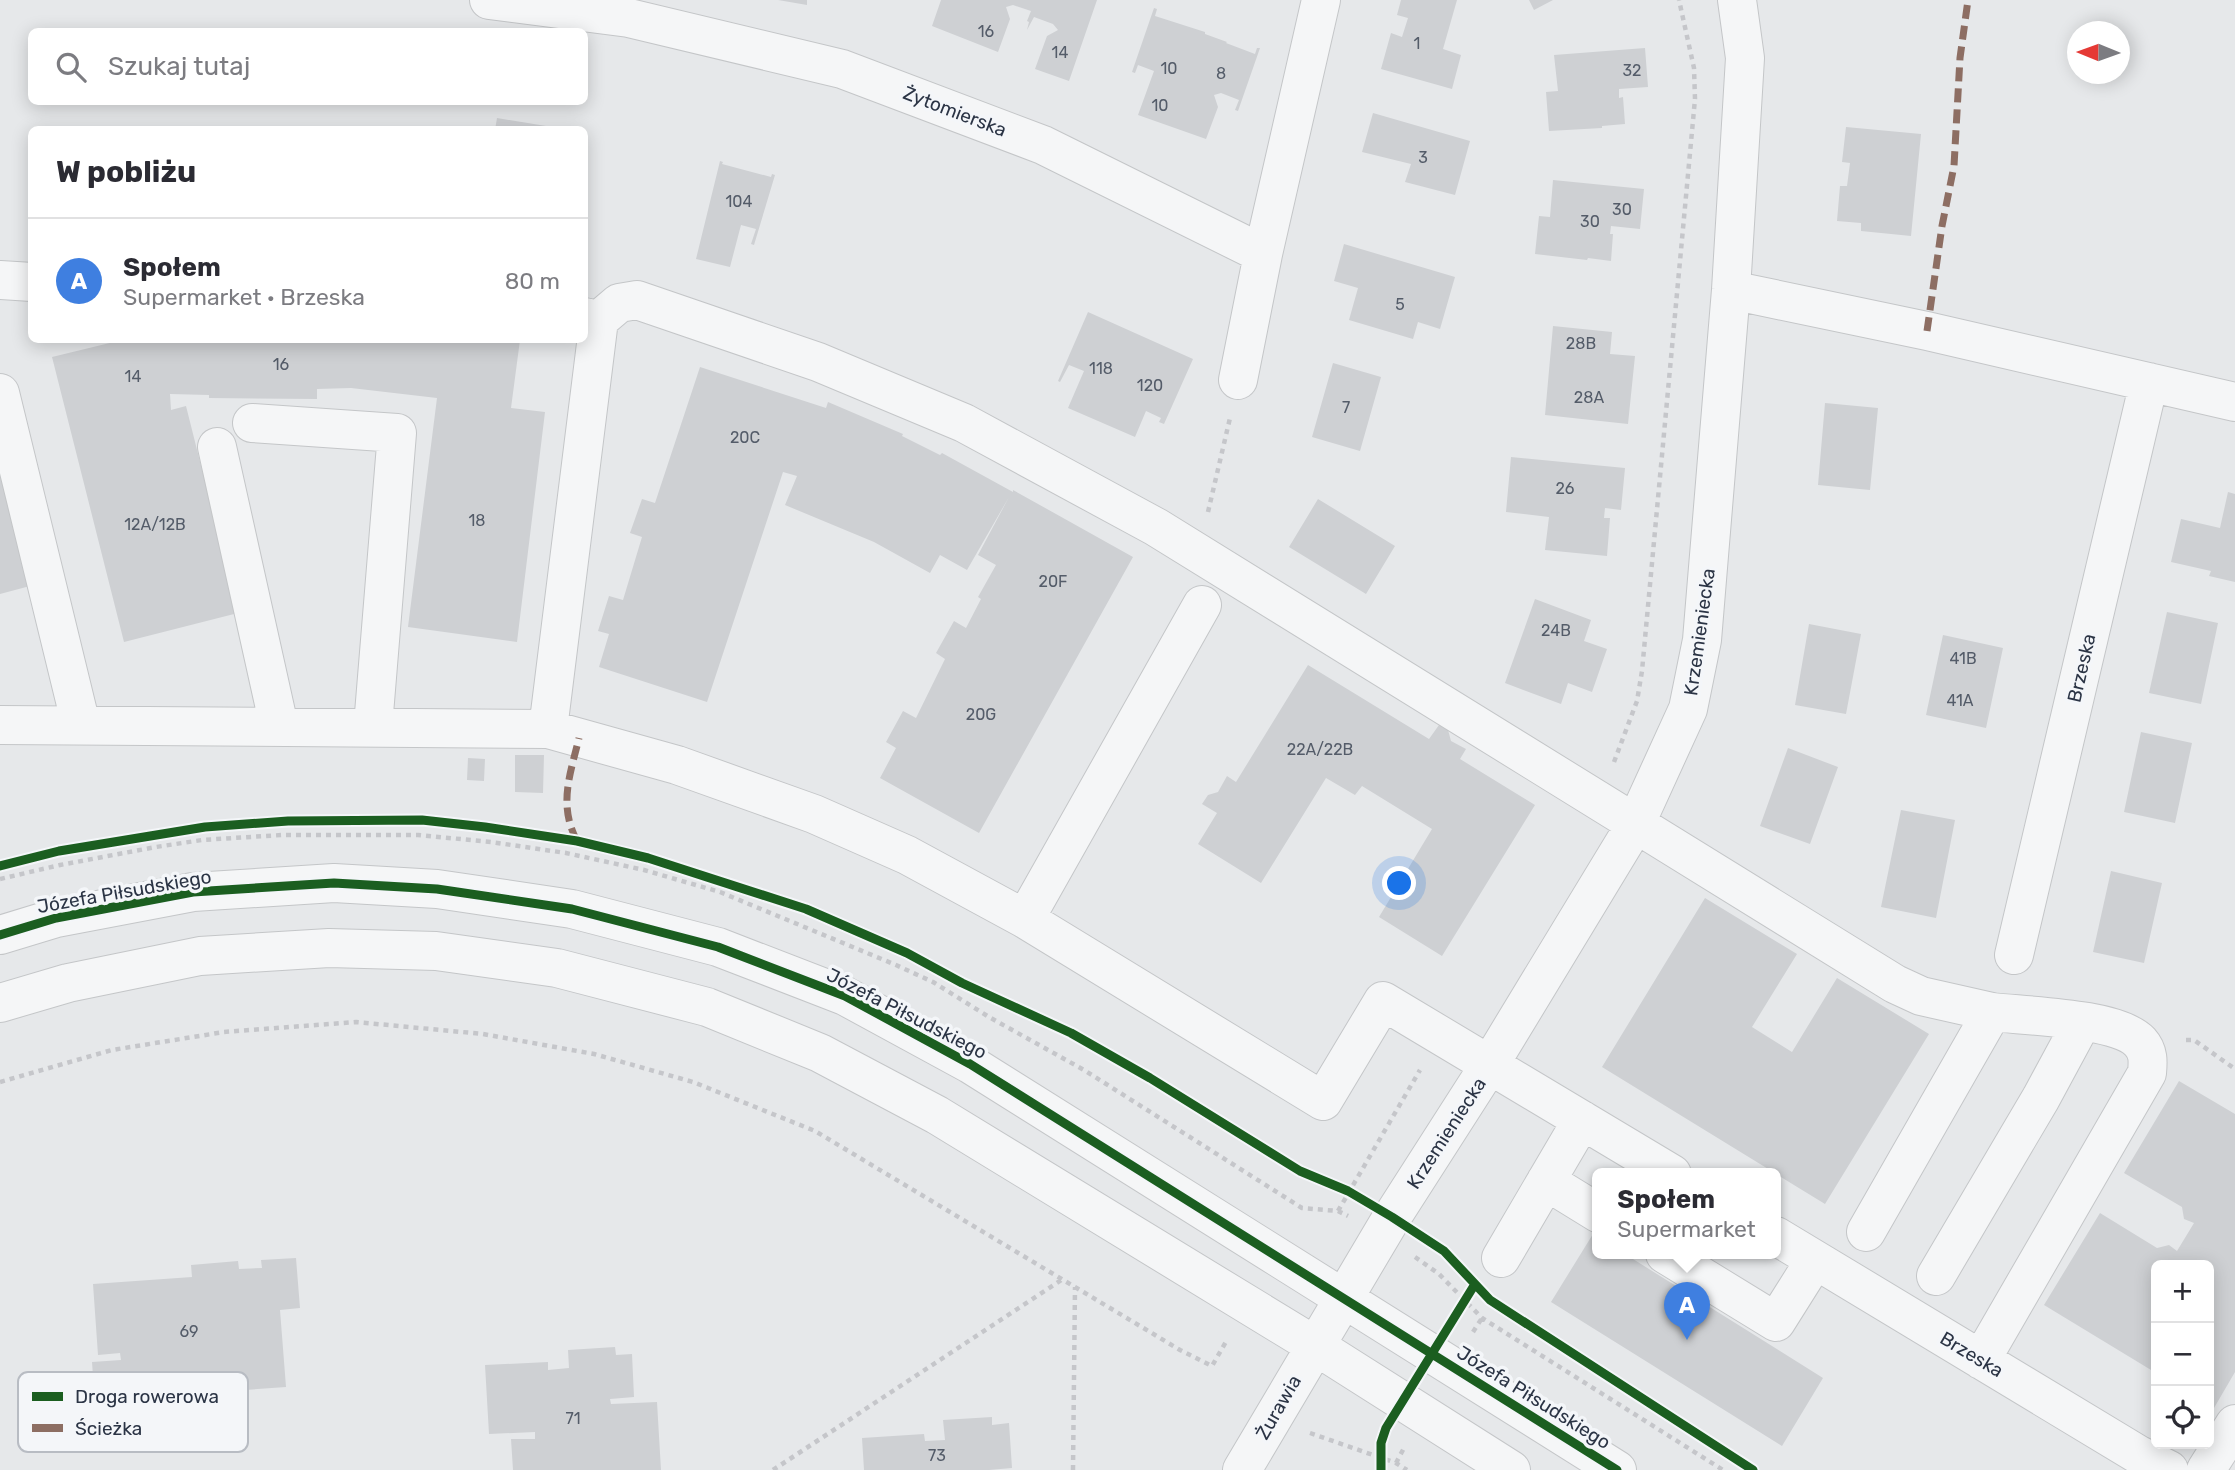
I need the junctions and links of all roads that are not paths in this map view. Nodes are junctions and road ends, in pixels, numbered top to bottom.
1 (489, 0) edge
2 (1321, 0) edge
3 (1737, 0) edge
4 (630, 9) edge
5 (1263, 254) junction
6 (0, 280) edge
7 (28, 282) edge
8 (1731, 290) junction
9 (592, 318) edge
10 (1238, 380) road end
11 (2149, 382) junction
12 (0, 393) edge
13 (2235, 402) edge
14 (252, 424) dead end
15 (217, 447) dead end
16 (1202, 605) dead end
17 (0, 724) edge
18 (81, 725) junction
19 (279, 726) junction
20 (373, 726) junction
21 (548, 729) junction
22 (1635, 825) junction
23 (1025, 919) junction
24 (0, 935) edge
25 (2014, 955) dead end
26 (0, 1003) edge
27 (1992, 1012) junction
28 (2082, 1023) junction
29 (1490, 1064) junction
30 (1582, 1120) junction
31 (1662, 1168) edge
32 (1546, 1181) junction
33 (1592, 1209) edge
34 (1866, 1232) dead end
35 (1781, 1240) edge
36 (1501, 1258) dead end
37 (1673, 1259) edge
38 (1815, 1260) junction
39 (1936, 1276) dead end
40 (1344, 1298) junction
41 (1314, 1345) junction
42 (1981, 1360) junction
43 (2235, 1424) edge
44 (1241, 1470) edge
45 (1511, 1470) edge
46 (1617, 1470) edge
47 (2169, 1470) edge
48 (2206, 1470) edge

1 - 4 street, Żytomierska
2 - 5 street
3 - 8 street, Krzemieniecka
4 - 5 street, Żytomierska
5 - 10 street
6 - 7 street
8 - 11 street
8 - 22 street, Krzemieniecka
9 - 21 street
9 - 22 street
11 - 13 street
11 - 25 street, Brzeska
12 - 18 street
14 - 20 street
15 - 19 street
16 - 23 street
17 - 18 street
18 - 19 street
19 - 20 street
20 - 21 street
21 - 23 street
22 - 27 street
22 - 29 street, Krzemieniecka
23 - 29 street
24 - 40 street, Józefa Piłsudskiego
26 - 41 street
27 - 28 street
27 - 34 street
28 - 39 street
28 - 42 street
29 - 30 street
29 - 40 street, Krzemieniecka
30 - 31 street
30 - 32 street
32 - 33 street
32 - 36 street
35 - 38 street, Brzeska
37 - 38 street
38 - 42 street, Brzeska
40 - 41 street, Żurawia
40 - 46 street, Józefa Piłsudskiego
41 - 44 street, Żurawia
41 - 45 street
42 - 47 street, Brzeska
43 - 48 street

